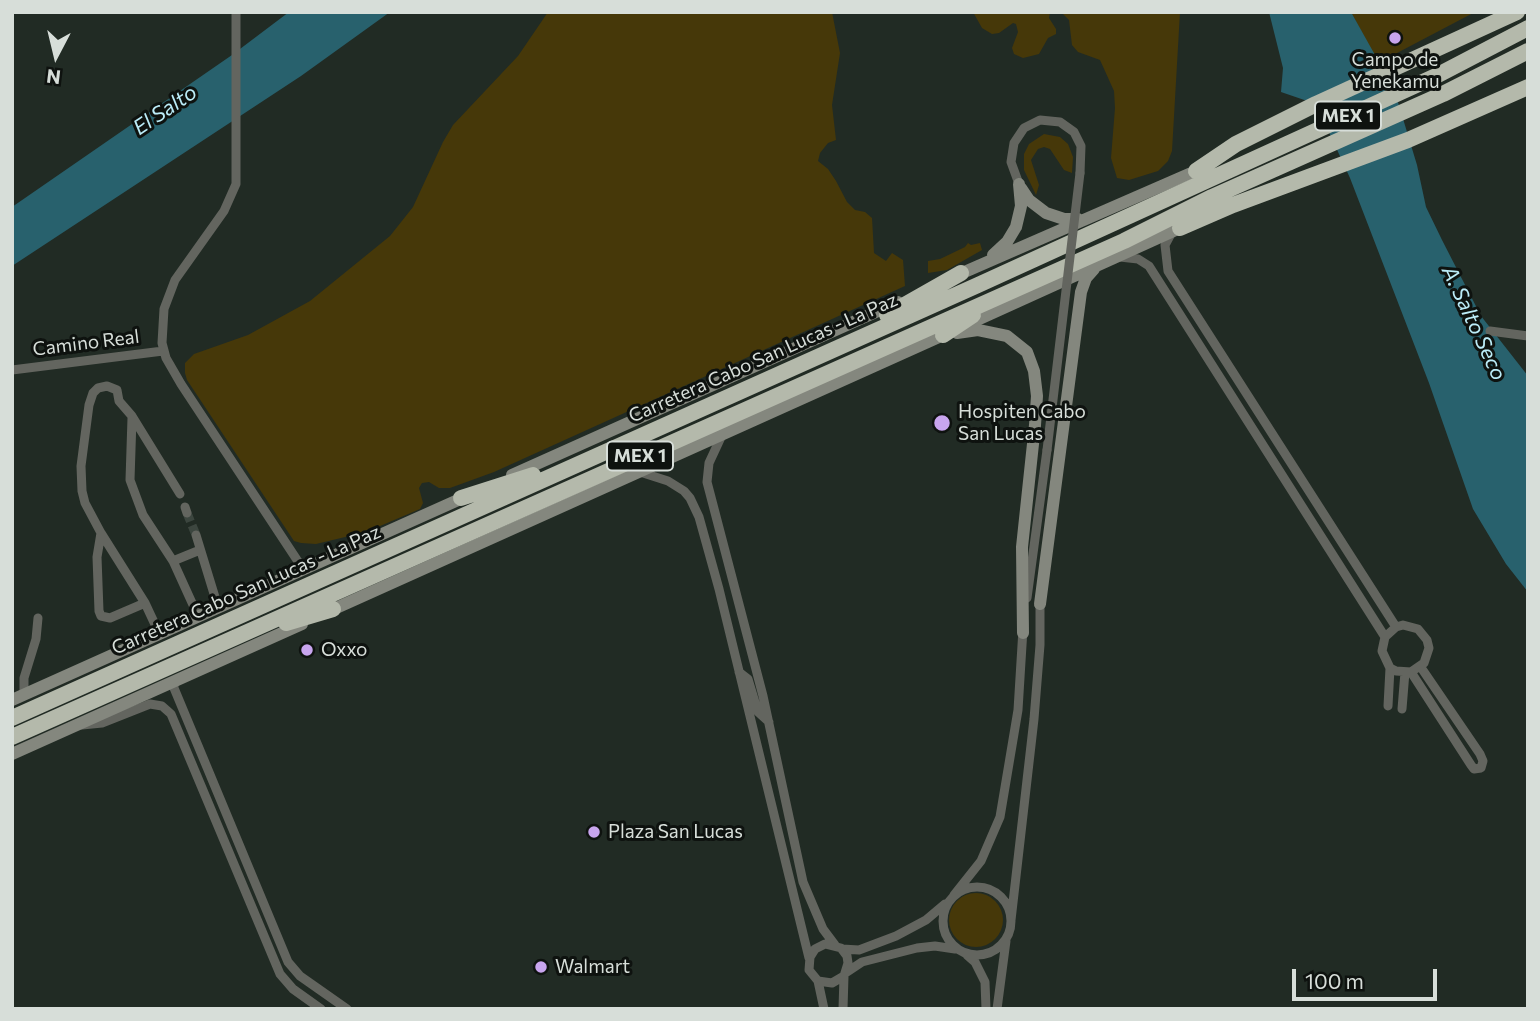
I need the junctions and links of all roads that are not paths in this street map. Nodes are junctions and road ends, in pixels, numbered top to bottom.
1 (236, 12) edge
2 (1517, 12) edge
3 (1523, 12) edge
4 (1528, 28) edge
5 (1528, 51) edge
6 (1528, 62) edge
7 (1462, 63) junction
8 (1461, 85) junction
9 (1528, 87) edge
10 (1257, 157) junction
11 (1196, 171) junction
12 (1020, 184) junction
13 (1212, 197) junction
14 (1085, 218) junction
15 (1177, 230) junction
16 (1115, 257) junction
17 (982, 264) junction
18 (1101, 264) junction
19 (961, 273) junction
20 (1013, 288) junction
21 (1490, 331) dead end
22 (943, 335) junction
23 (1528, 336) edge
24 (163, 351) junction
25 (808, 360) junction
26 (12, 370) edge
27 (132, 416) junction
28 (1269, 426) junction
29 (1256, 432) junction
30 (722, 434) junction
31 (609, 451) junction
32 (640, 471) junction
33 (180, 494) dead end
34 (461, 498) junction
35 (101, 533) junction
36 (1037, 534) junction
37 (196, 535) tunnel mouth
38 (200, 550) junction
39 (173, 561) junction
40 (1359, 567) junction
41 (303, 569) junction
42 (1346, 576) junction
43 (145, 603) junction
44 (1040, 604) junction
45 (218, 607) junction
46 (333, 609) junction
47 (198, 616) junction
48 (38, 618) dead end
49 (1396, 627) junction
50 (159, 633) junction
51 (1023, 633) junction
52 (1385, 637) junction
53 (207, 649) junction
54 (1420, 666) junction
55 (1391, 668) junction
56 (738, 672) junction
57 (1408, 672) junction
58 (178, 679) junction
59 (59, 697) junction
60 (18, 698) edge
61 (1388, 706) dead end
62 (1402, 709) dead end
63 (12, 710) edge
64 (12, 718) edge
65 (769, 722) junction
66 (75, 726) junction
67 (12, 737) edge
68 (12, 754) edge
69 (951, 898) junction
70 (1011, 920) junction
71 (1009, 932) junction
72 (838, 946) junction
73 (961, 951) junction
74 (809, 958) junction
75 (845, 974) junction
76 (818, 981) junction
77 (321, 1009) edge
78 (347, 1009) edge
79 (824, 1009) edge
80 (843, 1009) edge
81 (986, 1009) edge
82 (998, 1009) edge

1 - 24 street
2 - 11 highway
3 - 7 highway
4 - 7 highway, Carretera Cabo San Lucas - La Paz / MEX 1
5 - 8 highway, Carretera Cabo San Lucas - La Paz / MEX 1
6 - 8 highway, MEX 1
7 - 10 highway, Carretera Cabo San Lucas - La Paz / MEX 1
8 - 13 highway, Carretera Cabo San Lucas - La Paz / MEX 1
9 - 15 highway
10 - 11 highway
10 - 25 highway, Carretera Cabo San Lucas - La Paz / MEX 1
11 - 14 main road
12 - 14 main road
12 - 17 main road
12 - 36 street, bridge
13 - 15 highway
13 - 20 highway, Carretera Cabo San Lucas - La Paz / MEX 1
14 - 17 main road
15 - 16 main road
15 - 28 street
16 - 18 main road
16 - 29 street
17 - 19 main road
18 - 22 main road
18 - 44 main road
19 - 25 highway
19 - 34 main road
20 - 22 highway
20 - 53 highway, Carretera Cabo San Lucas - La Paz / MEX 1
21 - 23 street
22 - 30 main road
22 - 51 main road
24 - 26 street, Camino Real
24 - 41 street
25 - 31 highway, Carretera Cabo San Lucas - La Paz / MEX 1
27 - 33 street
27 - 35 street
27 - 39 street
28 - 29 street
28 - 40 street
29 - 42 street
30 - 32 main road
30 - 65 street
31 - 34 highway
31 - 59 highway, Carretera Cabo San Lucas - La Paz / MEX 1
32 - 46 main road
32 - 56 street
34 - 41 main road
35 - 43 street
35 - 43 street
36 - 44 street
36 - 51 street
37 - 38 street
38 - 39 street
38 - 45 street
39 - 47 street
40 - 42 street
40 - 49 street
41 - 45 main road
42 - 52 street
43 - 50 street
44 - 70 street
45 - 47 main road
46 - 53 highway
46 - 58 main road
47 - 50 main road
48 - 60 street
49 - 52 street
49 - 54 street
50 - 60 main road
51 - 69 street
52 - 55 street
53 - 67 highway, Carretera Cabo San Lucas - La Paz / MEX 1
54 - 57 street
54 - 57 street
55 - 57 street
55 - 61 street
56 - 65 street
56 - 74 street
57 - 62 street
58 - 66 main road
58 - 78 street
59 - 63 highway
59 - 64 highway, Carretera Cabo San Lucas - La Paz / MEX 1
65 - 72 street
66 - 68 main road
66 - 77 street
69 - 70 street
69 - 72 street
69 - 73 street
70 - 71 street
71 - 73 street
71 - 82 street
72 - 74 street
72 - 75 street
73 - 75 street
73 - 81 street
74 - 76 street
75 - 76 street
75 - 80 street
76 - 79 street

